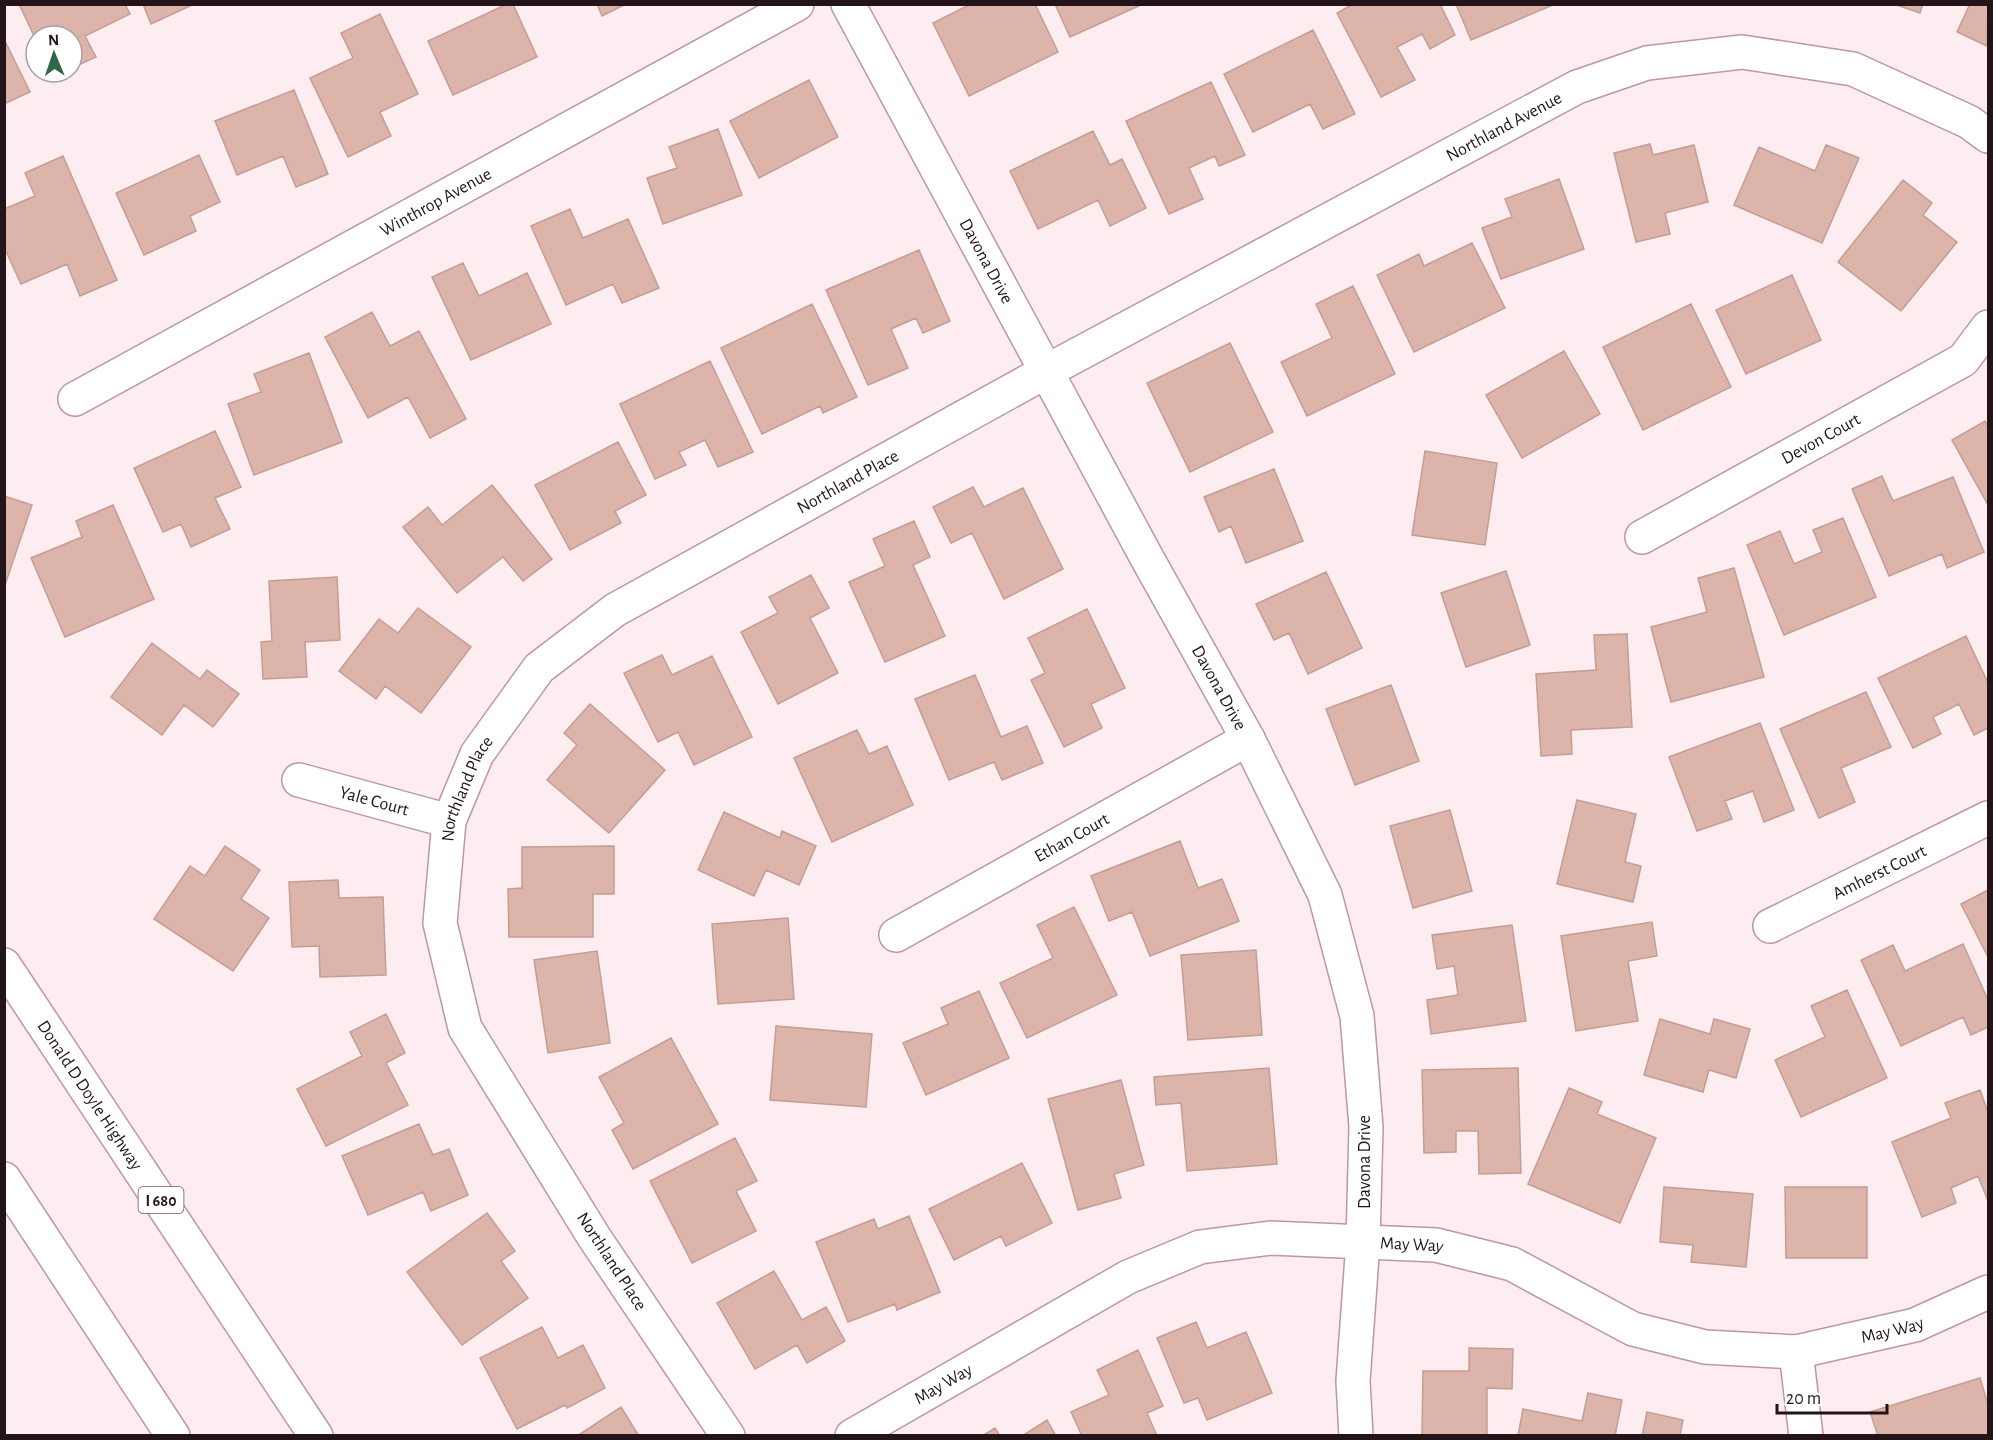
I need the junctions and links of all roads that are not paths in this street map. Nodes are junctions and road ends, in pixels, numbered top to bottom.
1 (797, 4) edge
2 (848, 4) edge
3 (1989, 136) edge
4 (1989, 327) edge
5 (1047, 371) junction
6 (75, 399) dead end
7 (1642, 537) dead end
8 (1248, 739) junction
9 (299, 780) dead end
10 (1989, 818) edge
11 (448, 821) junction
12 (1770, 926) dead end
13 (896, 935) dead end
14 (4, 965) edge
15 (4, 1179) edge
16 (1363, 1242) junction
17 (1989, 1292) edge
18 (1796, 1352) junction
19 (173, 1436) edge
20 (316, 1436) edge
21 (728, 1436) edge
22 (852, 1436) edge
23 (1356, 1436) edge
24 (1806, 1436) edge

1 - 6 main road, Winthrop Avenue
2 - 5 main road, Davona Drive
3 - 5 main road, Northland Avenue
4 - 7 main road, Devon Court
5 - 8 main road, Davona Drive
5 - 11 main road, Northland Place
8 - 13 main road, Ethan Court
8 - 16 main road, Davona Drive
9 - 11 main road, Yale Court
10 - 12 main road, Amherst Court
11 - 21 main road, Northland Place
14 - 20 main road, Donald D Doyle Highway / I 680
15 - 19 main road
16 - 18 main road, May Way
16 - 22 main road, May Way
16 - 23 main road, Davona Drive
17 - 18 main road, May Way
18 - 24 main road

